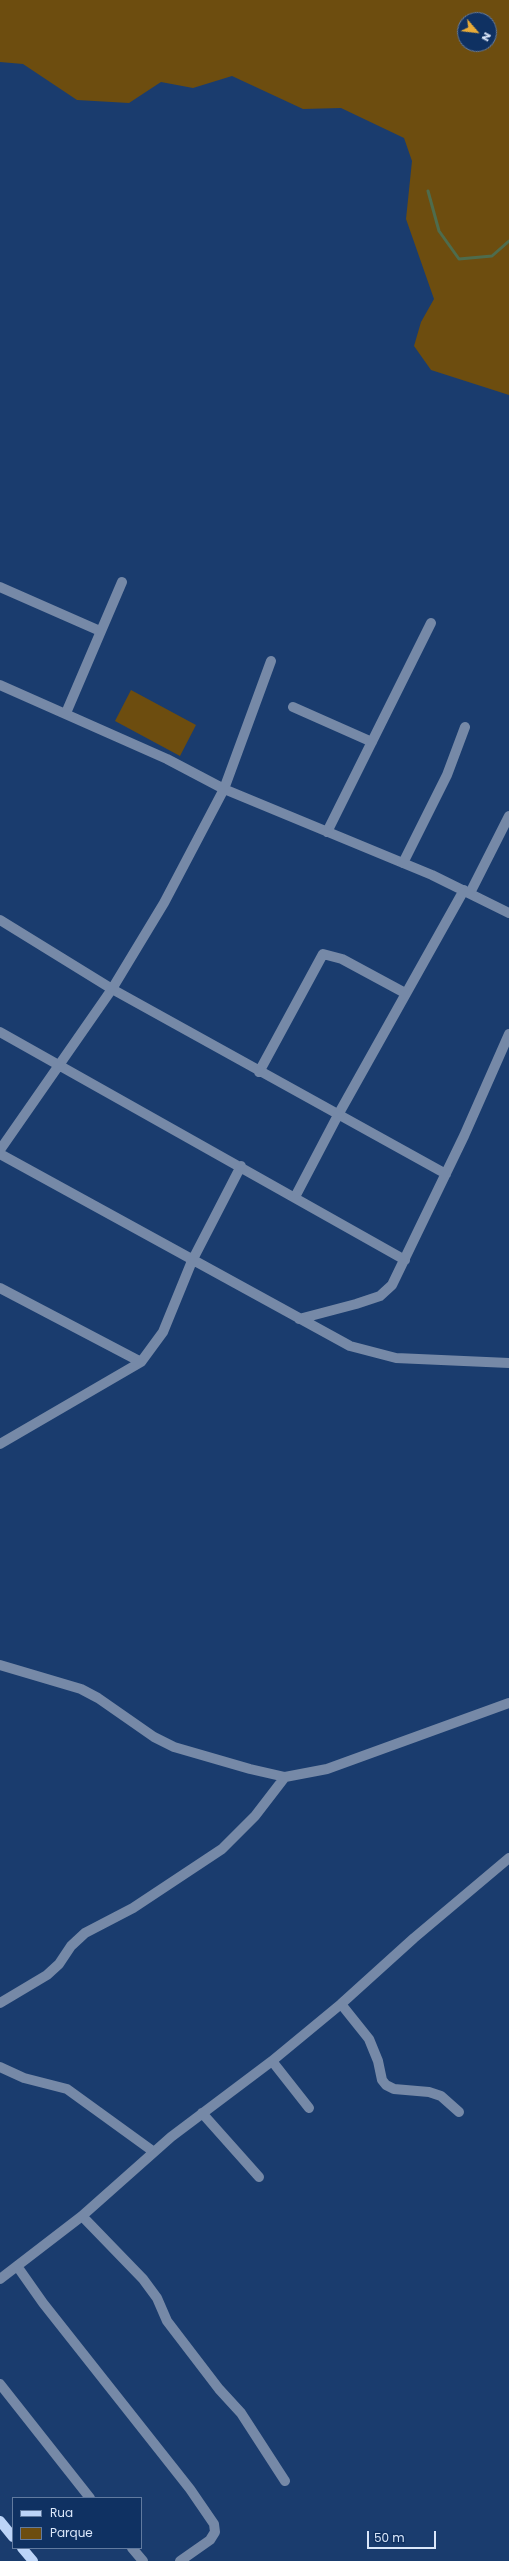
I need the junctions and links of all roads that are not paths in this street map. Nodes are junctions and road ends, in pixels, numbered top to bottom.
1 (122, 582) dead end
2 (0, 587) edge
3 (431, 623) dead end
4 (100, 631) junction
5 (271, 661) dead end
6 (0, 685) edge
7 (293, 707) dead end
8 (66, 714) junction
9 (465, 727) dead end
10 (372, 742) junction
11 (224, 789) junction
12 (509, 816) edge
13 (327, 832) junction
14 (403, 864) junction
15 (467, 891) junction
16 (509, 913) edge
17 (0, 920) edge
18 (112, 989) junction
19 (405, 993) junction
20 (0, 1032) edge
21 (509, 1034) edge
22 (58, 1065) junction
23 (259, 1072) junction
24 (338, 1115) junction
25 (0, 1150) edge
26 (0, 1154) edge
27 (241, 1166) junction
28 (446, 1174) junction
29 (295, 1197) junction
30 (405, 1260) junction
31 (192, 1261) junction
32 (0, 1288) edge
33 (299, 1320) junction
34 (141, 1362) junction
35 (509, 1363) edge
36 (0, 1444) edge
37 (0, 1665) edge
38 (509, 1703) edge
39 (285, 1776) junction
40 (509, 1858) edge
41 (1, 2000) edge
42 (340, 2004) junction
43 (272, 2061) junction
44 (0, 2068) edge
45 (309, 2108) dead end
46 (459, 2112) dead end
47 (202, 2113) junction
48 (154, 2152) junction
49 (259, 2178) dead end
50 (82, 2216) junction
51 (17, 2266) junction
52 (0, 2279) edge
53 (0, 2384) edge
54 (285, 2481) dead end
55 (89, 2497) edge
56 (0, 2521) edge
57 (12, 2536) edge
58 (23, 2549) edge
59 (133, 2549) edge
60 (33, 2561) edge
61 (143, 2561) edge
62 (180, 2561) edge

1 - 4 street
2 - 4 street
3 - 10 street
4 - 8 street
5 - 11 street
6 - 8 street
7 - 10 street
8 - 11 street
9 - 14 street
10 - 13 street
11 - 13 street
11 - 18 street
12 - 15 street
13 - 14 street
14 - 15 street
15 - 16 street
15 - 19 street
17 - 18 street
18 - 22 street
18 - 23 street
19 - 23 street
19 - 24 street
20 - 22 street
21 - 28 street
22 - 25 street
22 - 27 street
23 - 24 street
24 - 28 street
24 - 29 street
26 - 31 street
27 - 29 street
27 - 31 street
28 - 30 street
29 - 30 street
30 - 33 street
31 - 33 street
31 - 34 street
32 - 34 street
33 - 35 street
34 - 36 street
37 - 39 street
38 - 39 street
39 - 41 street
40 - 42 street
42 - 43 street
42 - 46 street
43 - 45 street
43 - 47 street
44 - 48 street
47 - 48 street
47 - 49 street
48 - 50 street
50 - 51 street
50 - 54 street
51 - 52 street
51 - 62 street
53 - 55 street
56 - 57 main road
58 - 60 main road
59 - 61 street

